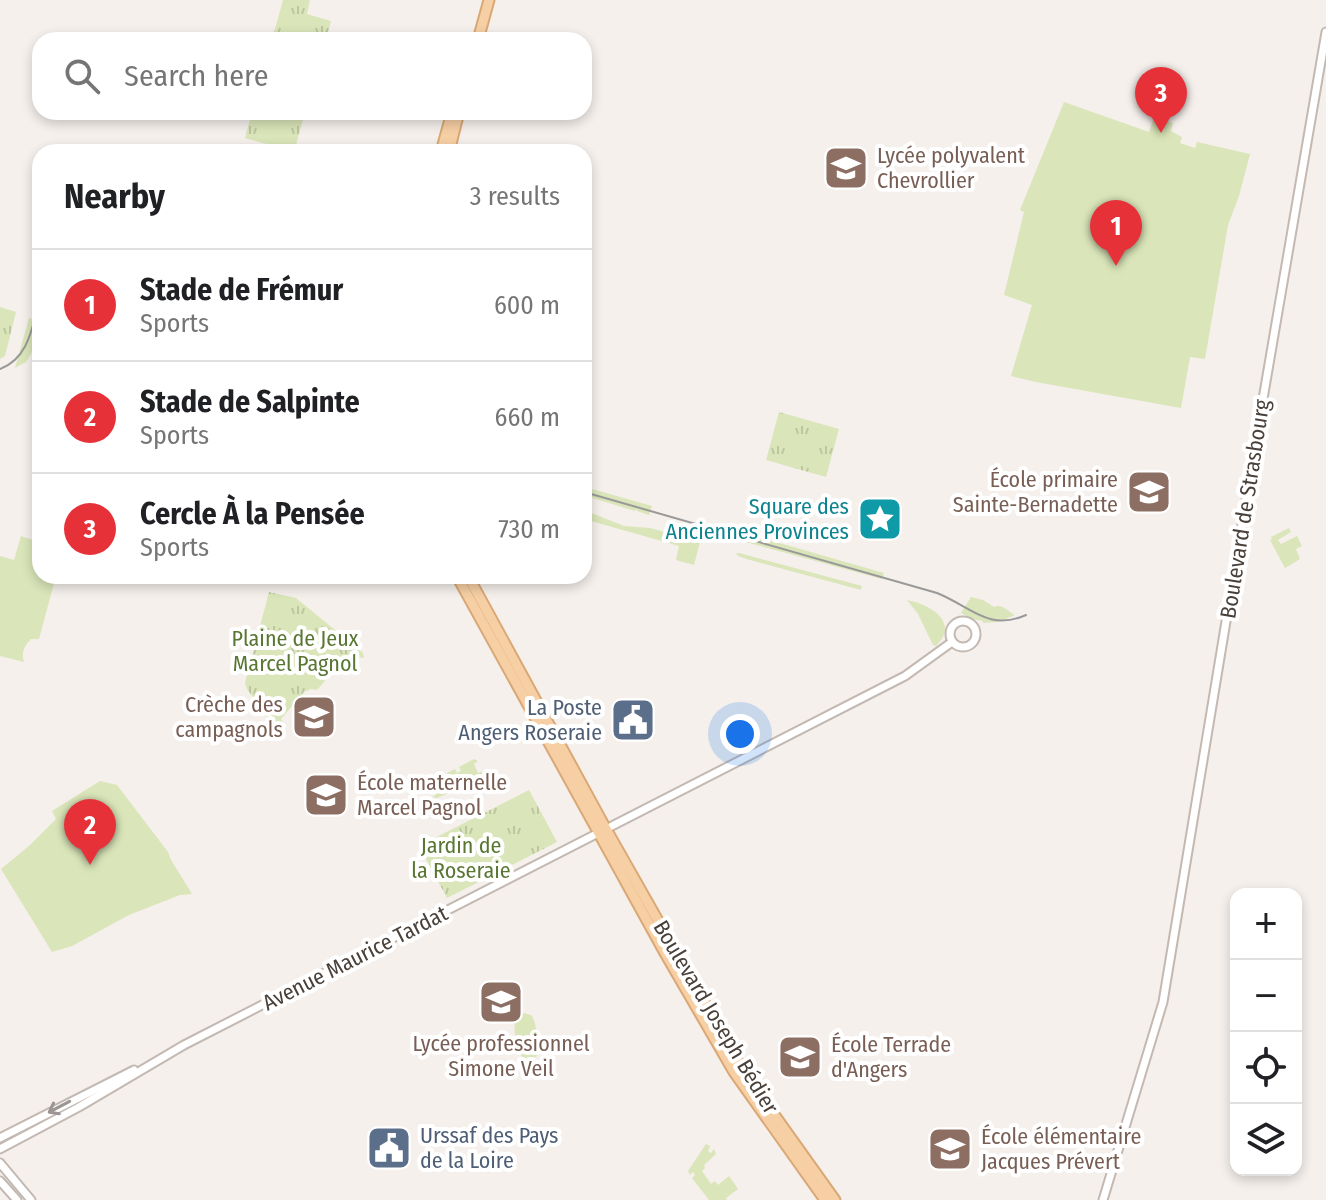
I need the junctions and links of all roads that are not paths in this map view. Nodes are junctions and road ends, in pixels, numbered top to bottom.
1 (482, 0) edge
2 (489, 0) edge
3 (473, 32) edge
4 (480, 32) edge
5 (1326, 32) edge
6 (450, 120) edge
7 (457, 120) edge
8 (443, 144) edge
9 (451, 144) edge
10 (462, 584) edge
11 (472, 584) edge
12 (952, 642) dead end
13 (602, 831) junction
14 (155, 1061) junction
15 (0, 1138) edge
16 (0, 1149) edge
17 (0, 1163) edge
18 (0, 1181) edge
19 (17, 1200) edge
20 (31, 1200) edge
21 (825, 1200) edge
22 (835, 1200) edge
23 (1103, 1200) edge

1 - 3 main road
2 - 4 main road
5 - 23 street, Boulevard de Strasbourg
6 - 8 main road
7 - 9 main road
10 - 13 main road
11 - 13 main road
12 - 13 street, Avenue Maurice Tardat
13 - 14 street, Avenue Maurice Tardat
13 - 21 main road, Boulevard Joseph Bédier
13 - 22 main road, Boulevard Joseph Bédier
14 -> 15 street, Avenue Maurice Tardat
14 - 16 street, Avenue Maurice Tardat
17 - 20 street
18 - 19 street

